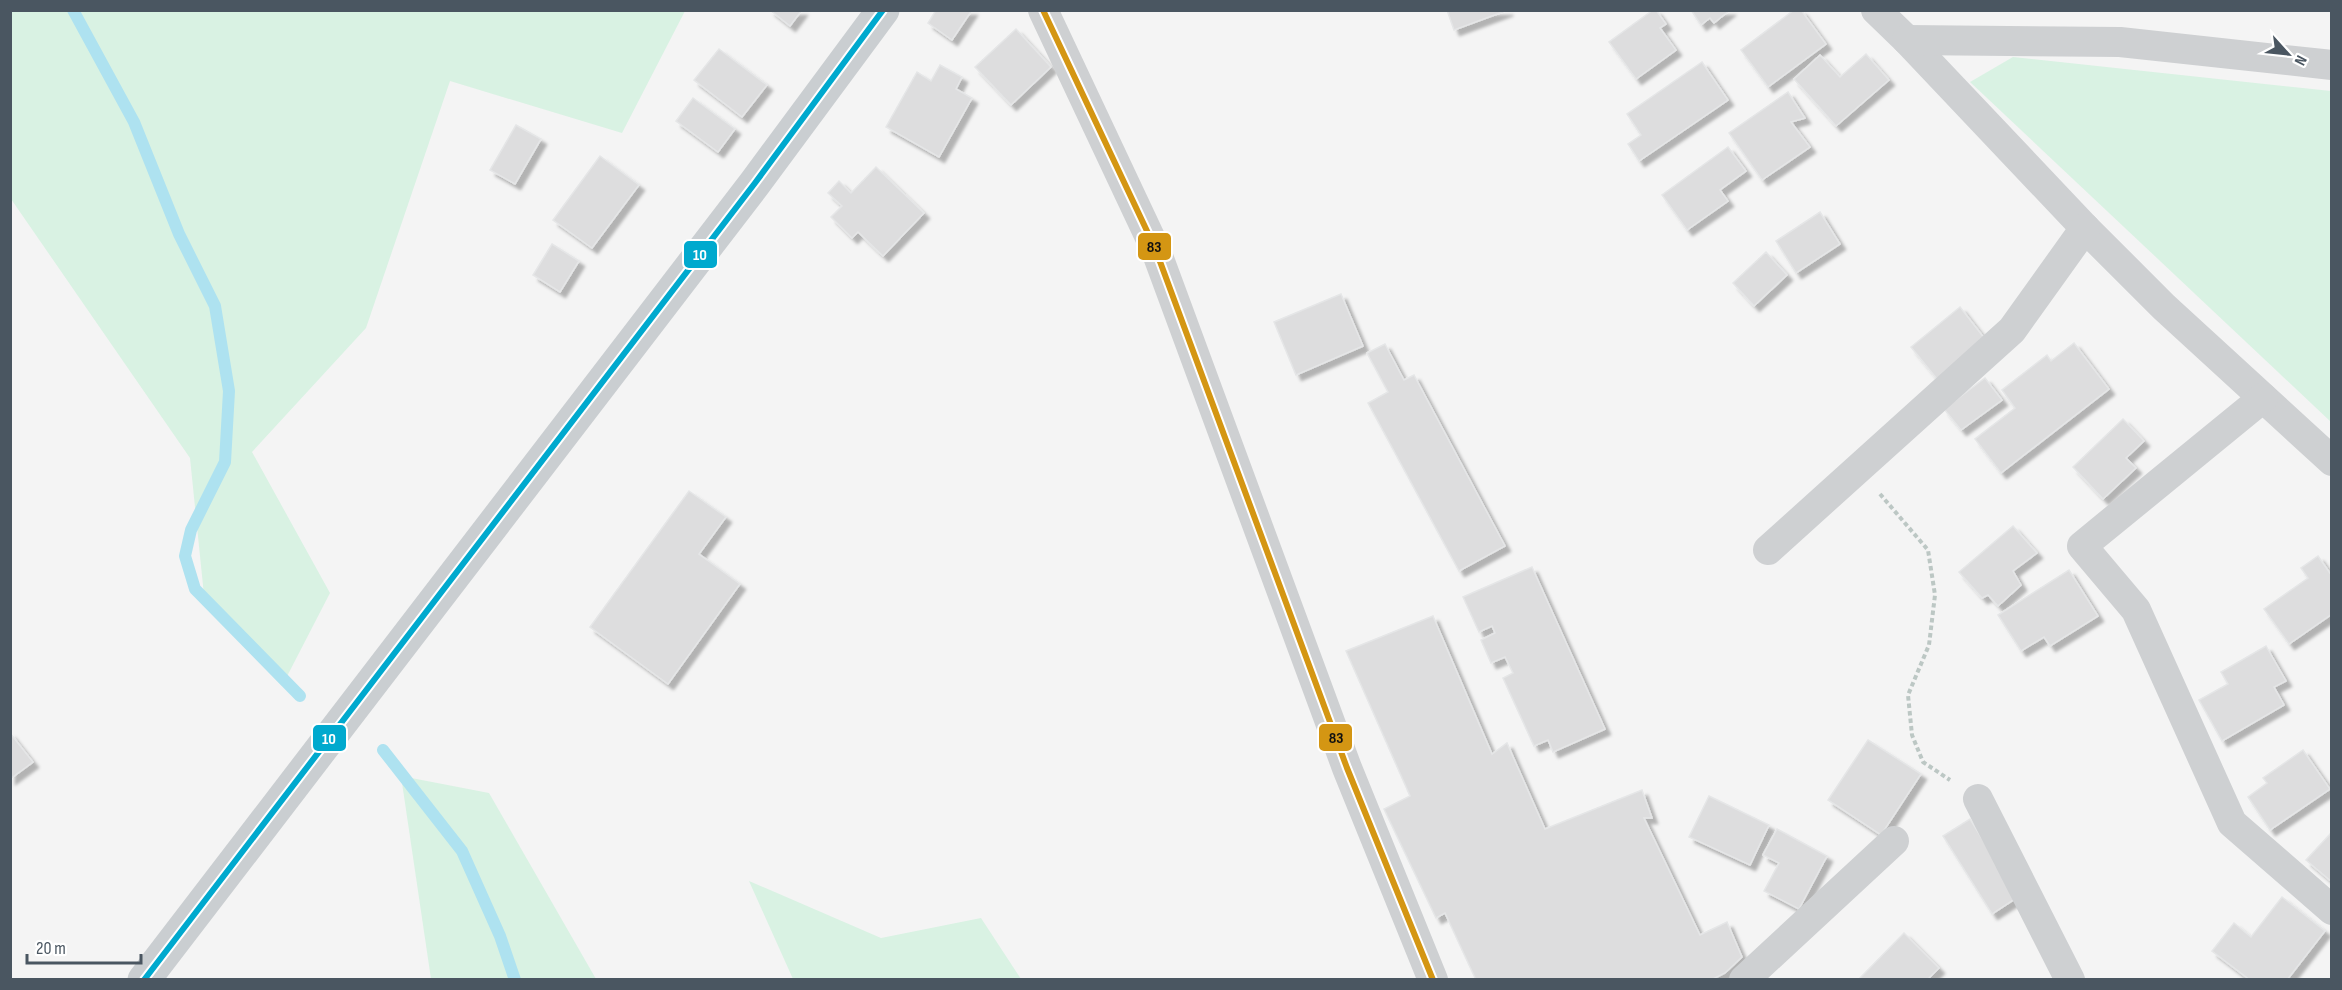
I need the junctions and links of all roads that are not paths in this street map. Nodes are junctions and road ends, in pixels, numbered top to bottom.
1 (883, 10) edge
2 (1043, 10) edge
3 (1876, 10) edge
4 (1907, 40) junction
5 (2331, 65) edge
6 (2085, 228) junction
7 (2264, 398) junction
8 (2331, 460) edge
9 (1768, 550) dead end
10 (1978, 799) road end
11 (1894, 841) dead end
12 (2331, 910) edge
13 (144, 980) edge
14 (1433, 980) edge
15 (1744, 980) edge
16 (2070, 980) edge

1 - 13 main road
2 - 14 street
3 - 4 street
4 - 5 street
4 - 6 street
6 - 7 street
6 - 9 street
7 - 8 street
7 - 12 street
10 - 16 street
11 - 15 street

